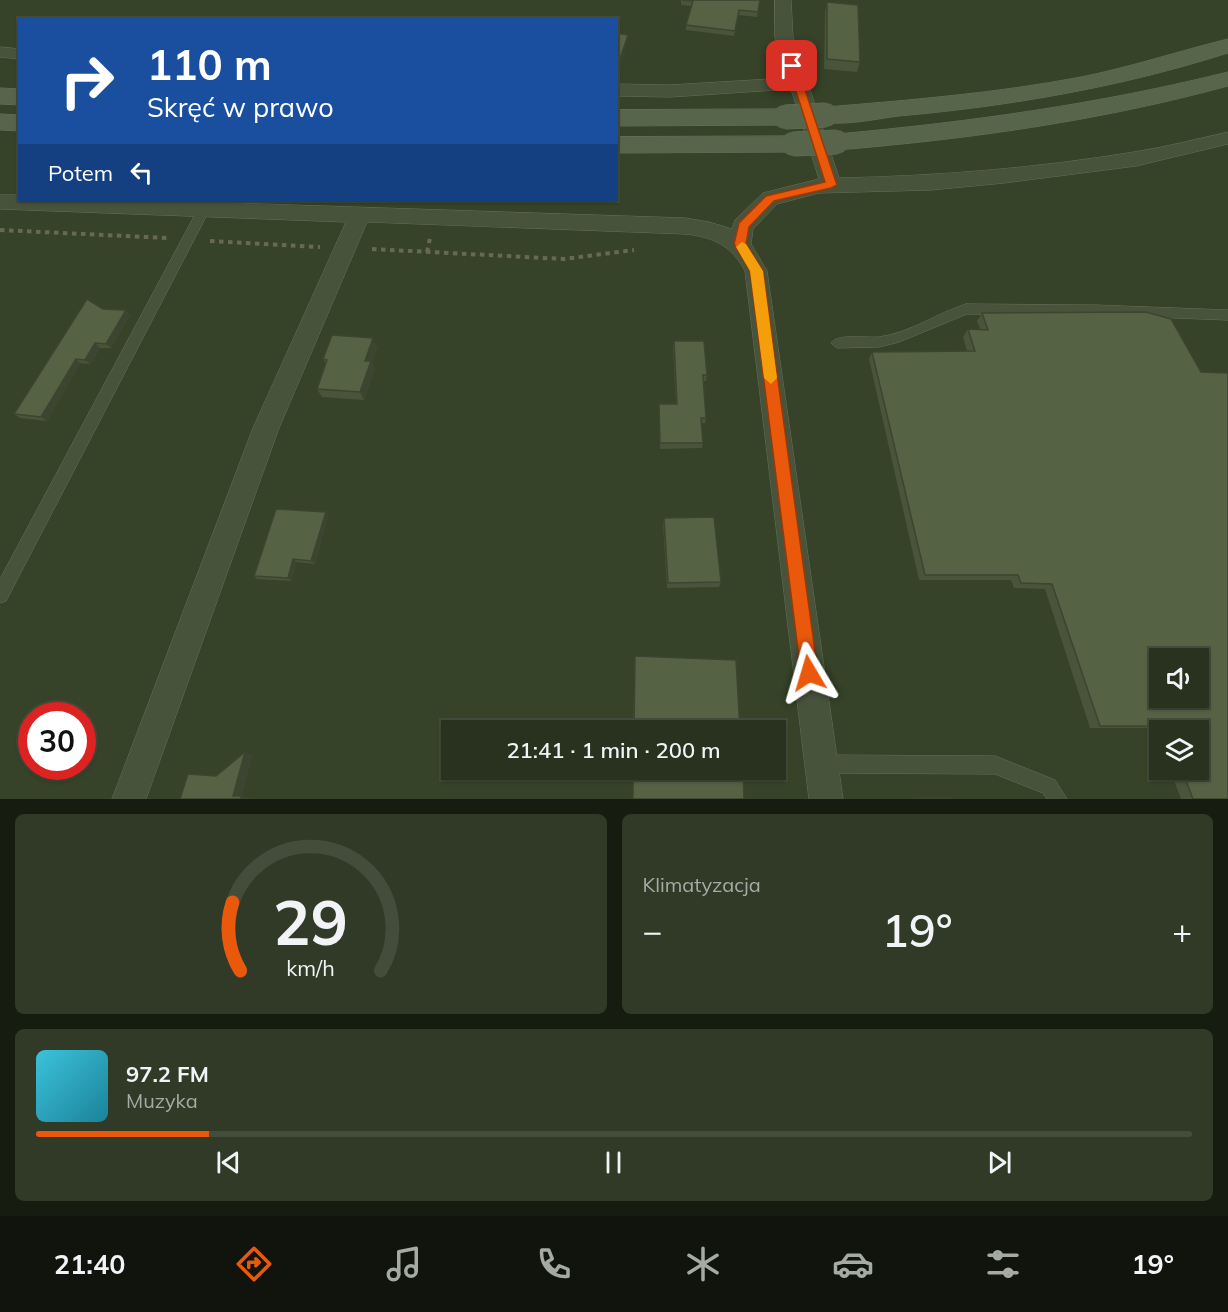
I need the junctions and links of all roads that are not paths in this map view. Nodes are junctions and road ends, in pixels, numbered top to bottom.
1 (783, 0) edge
2 (1228, 46) edge
3 (0, 52) edge
4 (18, 54) edge
5 (1228, 79) edge
6 (798, 83) junction
7 (618, 90) edge
8 (0, 96) edge
9 (18, 97) edge
10 (618, 118) edge
11 (0, 122) edge
12 (18, 123) edge
13 (1228, 138) edge
14 (618, 145) edge
15 (831, 185) junction
16 (0, 202) edge
17 (204, 209) junction
18 (360, 215) junction
19 (740, 244) junction
20 (1228, 315) edge
21 (837, 343) dead end
22 (0, 595) edge
23 (821, 764) junction
24 (129, 799) edge
25 (826, 799) edge
26 (1058, 799) edge

1 - 6 street
2 - 10 main road, bridge
3 - 4 street
5 - 14 main road, bridge
6 - 7 street
6 - 15 street
8 - 9 main road
11 - 12 main road
13 - 15 street
15 - 19 street
16 - 17 street
17 - 18 street
17 - 22 lane
18 - 19 street
18 - 24 street
19 - 23 street
20 - 21 lane
23 - 25 street
23 - 26 lane

